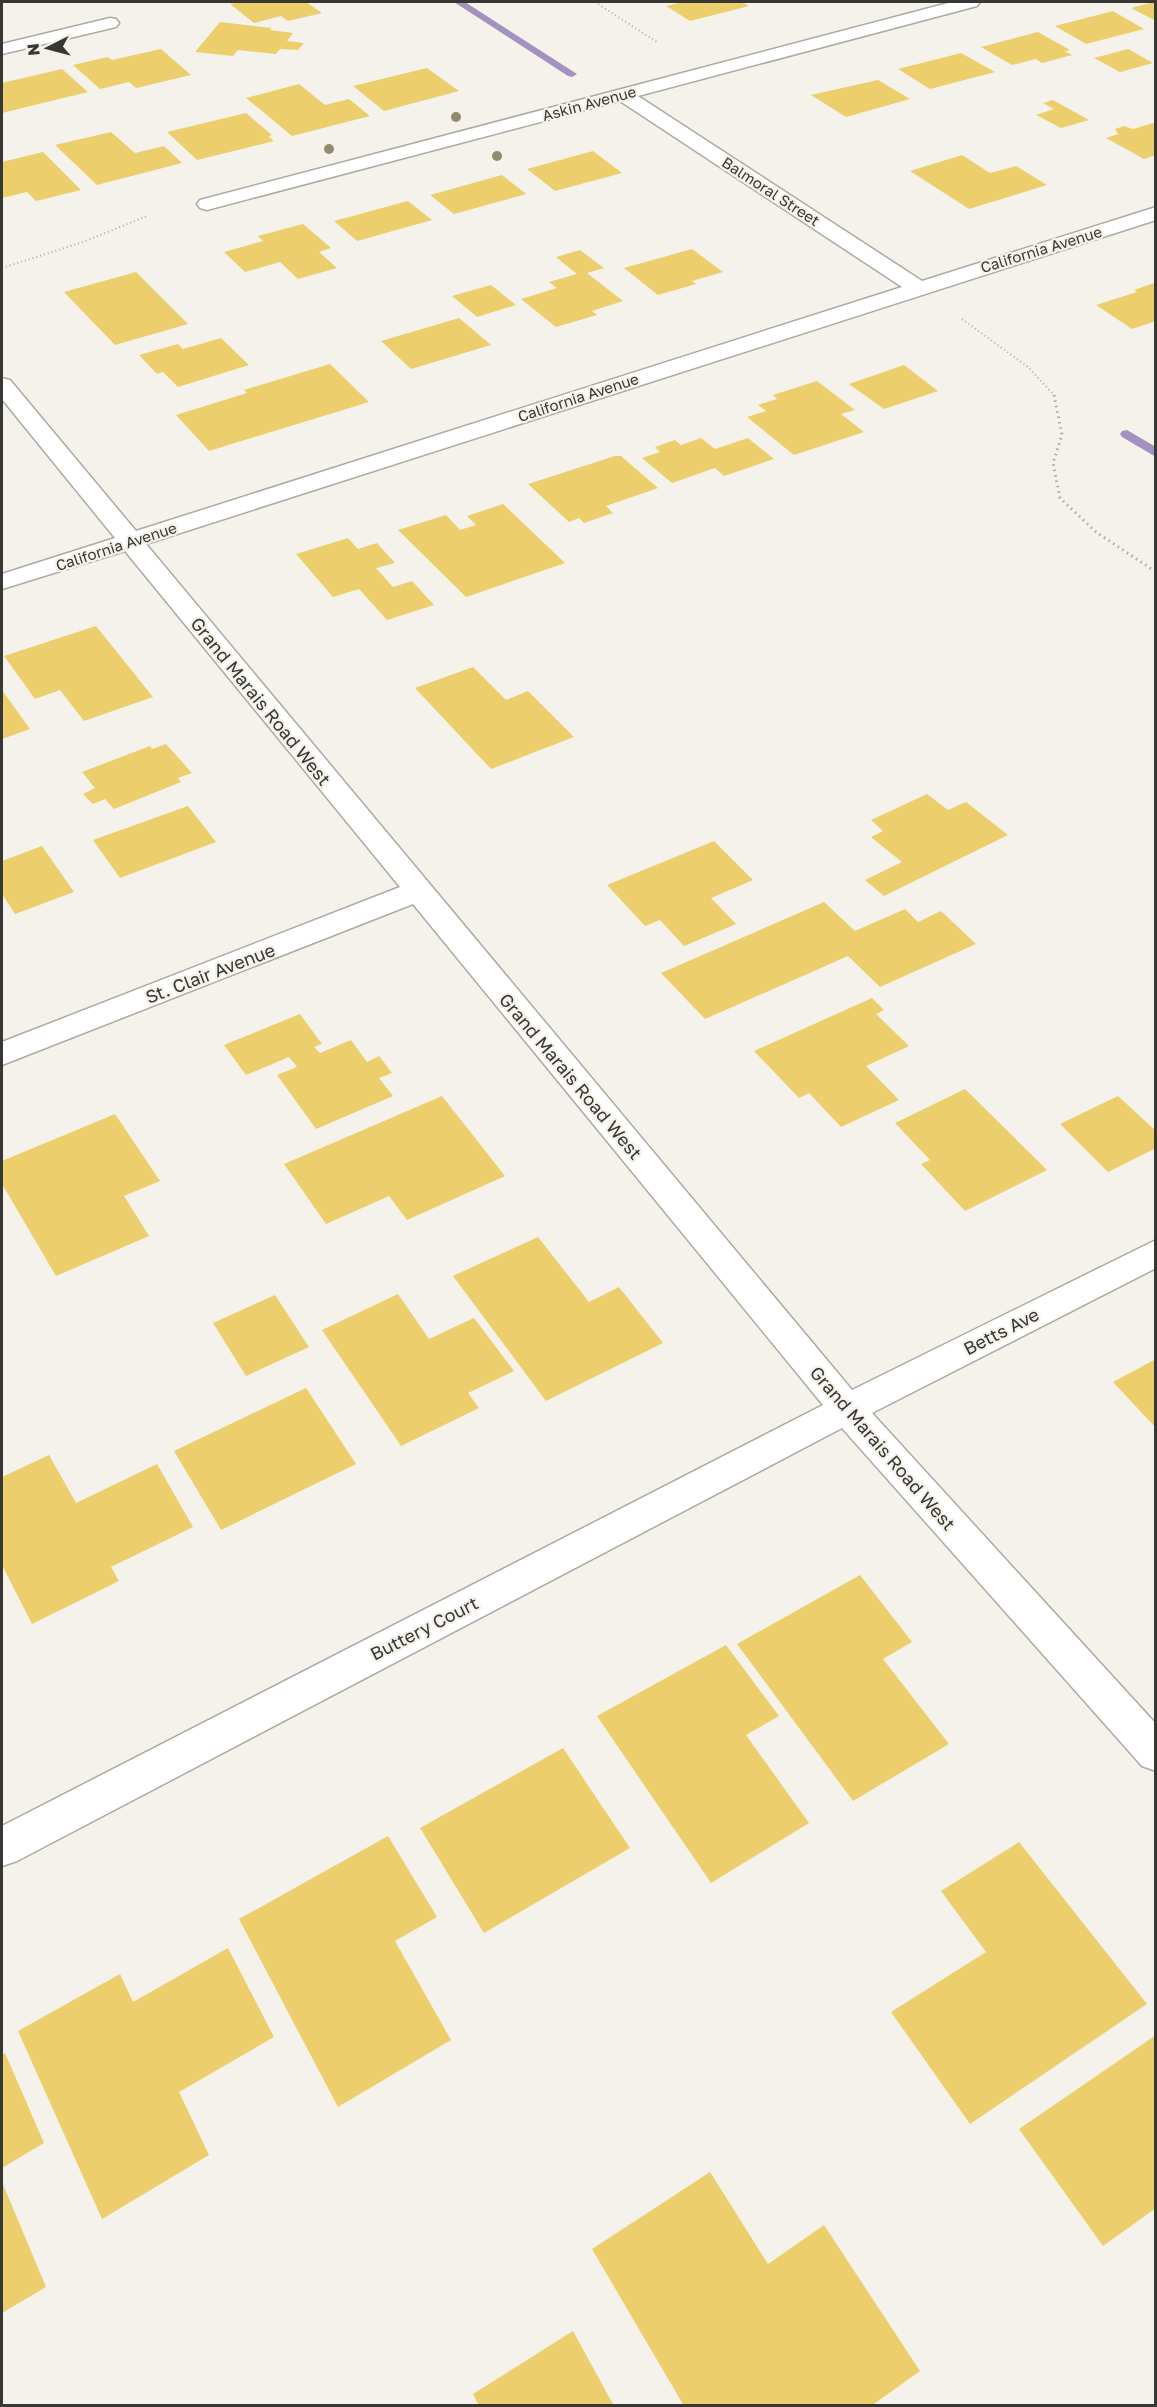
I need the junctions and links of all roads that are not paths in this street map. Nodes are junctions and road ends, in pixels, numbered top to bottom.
1 (971, 2) edge
2 (110, 23) dead end
3 (2, 49) edge
4 (623, 94) junction
5 (207, 204) dead end
6 (1155, 213) edge
7 (918, 288) junction
8 (2, 385) edge
9 (130, 541) junction
10 (2, 582) edge
11 (418, 891) junction
12 (2, 1054) edge
13 (1155, 1253) edge
14 (847, 1409) junction
15 (1155, 1753) edge
16 (2, 1847) edge

1 - 4 street, Askin Avenue
2 - 3 street
4 - 5 street, Askin Avenue
4 - 7 street, Balmoral Street
6 - 7 street, California Avenue
7 - 9 street, California Avenue
8 - 9 street, Grand Marais Road West
9 - 10 street, California Avenue
9 - 11 street, Grand Marais Road West
11 - 12 street, St. Clair Avenue
11 - 14 street, Grand Marais Road West
13 - 14 street, Betts Ave
14 - 15 street, Grand Marais Road West
14 - 16 street, Buttery Court

